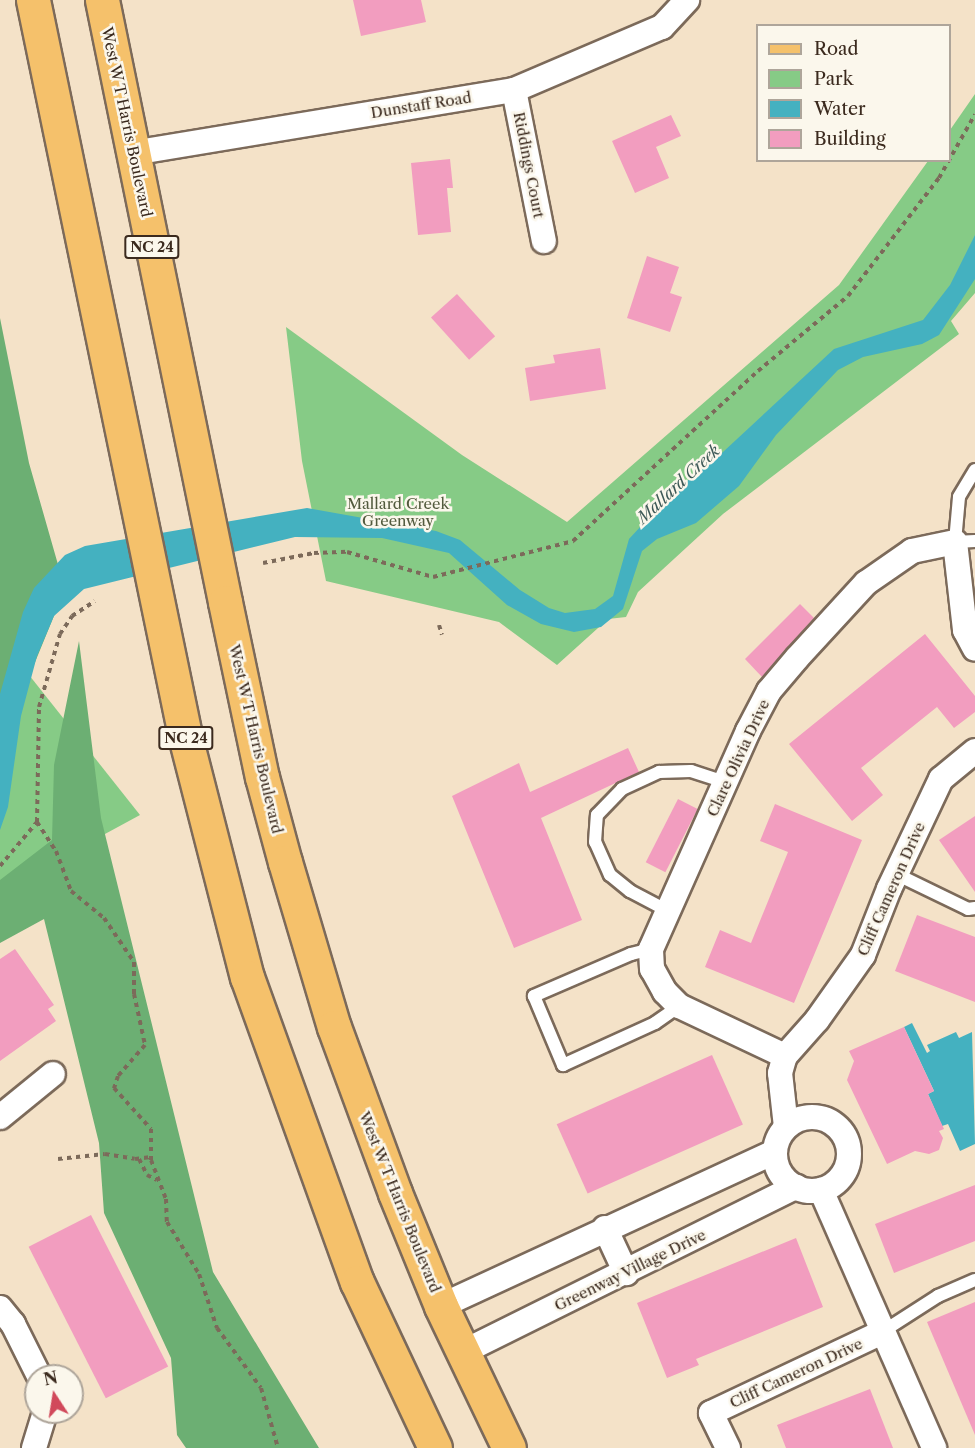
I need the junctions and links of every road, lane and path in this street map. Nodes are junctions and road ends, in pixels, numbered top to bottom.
1 (33, 0) edge
2 (102, 0) edge
3 (687, 0) edge
4 (514, 90) junction
5 (975, 114) edge
6 (133, 153) junction
7 (951, 157) edge
8 (948, 162) edge
9 (544, 241) dead end
10 (975, 470) edge
11 (965, 542) edge
12 (263, 563) dead end
13 (95, 601) dead end
14 (439, 625) dead end
15 (442, 635) dead end
16 (975, 649) edge
17 (975, 752) edge
18 (725, 782) junction
19 (37, 822) junction
20 (0, 866) edge
21 (896, 874) junction
22 (975, 908) edge
23 (668, 911) junction
24 (651, 949) junction
25 (679, 1006) junction
26 (785, 1056) junction
27 (52, 1074) dead end
28 (0, 1117) edge
29 (786, 1127) junction
30 (775, 1152) junction
31 (152, 1157) junction
32 (58, 1159) dead end
33 (139, 1159) junction
34 (157, 1180) junction
35 (796, 1187) junction
36 (821, 1190) junction
37 (605, 1228) junction
38 (626, 1274) junction
39 (975, 1280) edge
40 (441, 1306) junction
41 (0, 1308) edge
42 (882, 1332) junction
43 (463, 1352) junction
44 (33, 1364) edge
45 (41, 1424) edge
46 (34, 1448) edge
47 (278, 1448) edge
48 (435, 1448) edge
49 (509, 1448) edge
50 (728, 1448) edge
51 (934, 1448) edge

1 - 48 main road, NC 24
2 - 6 main road, West W T Harris Boulevard / NC 24
3 - 4 street, Dunstaff Road
4 - 6 street, Dunstaff Road
4 - 9 street, Riddings Court
5 - 7 path
6 - 40 main road, West W T Harris Boulevard / NC 24
8 - 12 path
10 - 11 lane
11 - 16 street
11 - 18 street, Clare Olivia Drive
13 - 19 path
14 - 15 path
17 - 21 street, Cliff Cameron Drive
18 - 23 street, Clare Olivia Drive
18 - 23 lane
19 - 20 path
19 - 31 path
21 - 22 lane
21 - 26 street, Cliff Cameron Drive
23 - 24 street, Clare Olivia Drive
24 - 25 street
24 - 25 lane
25 - 26 street
26 - 29 street
27 - 28 street
29 - 30 street
29 - 36 street
30 - 35 street
30 - 37 street
31 - 33 path
31 - 34 path
32 - 33 path
33 - 34 path
34 - 47 path
35 - 36 street
35 - 38 street, Greenway Village Drive
36 - 42 street
37 - 38 street
37 - 40 street
38 - 43 street, Greenway Village Drive
39 - 42 lane
40 - 43 main road, West W T Harris Boulevard / NC 24
41 - 44 street
42 - 50 street, Cliff Cameron Drive
42 - 51 street
43 - 49 main road, West W T Harris Boulevard / NC 24
45 - 46 street

